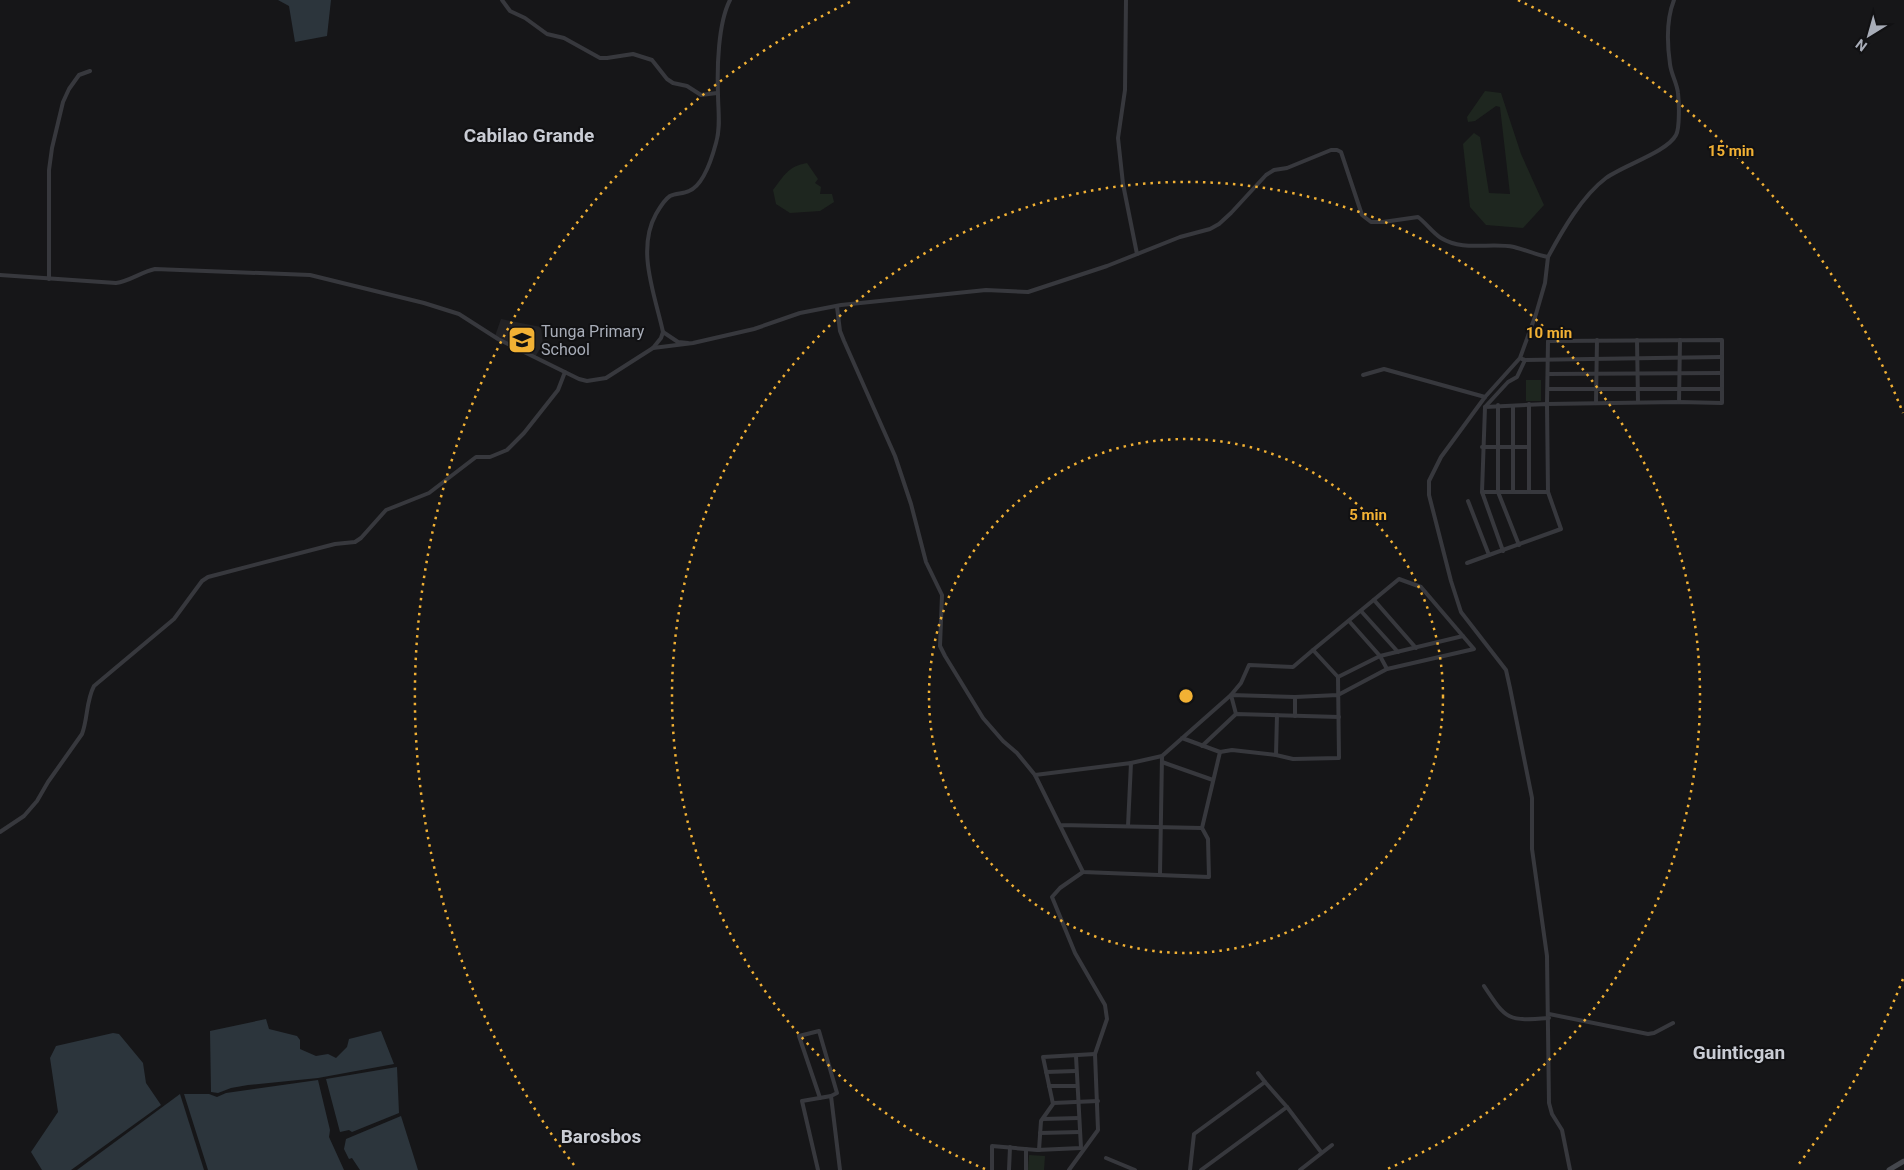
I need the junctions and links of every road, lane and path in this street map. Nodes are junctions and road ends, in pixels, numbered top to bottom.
1 (502, 0) edge
2 (730, 0) edge
3 (1126, 0) edge
4 (1674, 0) edge
5 (90, 71) dead end
6 (718, 93) junction
7 (1137, 254) junction
8 (1548, 257) junction
9 (0, 275) edge
10 (49, 279) junction
11 (837, 306) junction
12 (663, 332) junction
13 (1597, 340) junction
14 (1637, 340) junction
15 (1680, 340) junction
16 (693, 344) junction
17 (653, 348) junction
18 (1680, 357) junction
19 (1721, 357) junction
20 (1597, 358) junction
21 (1637, 358) junction
22 (1522, 359) junction
23 (1548, 360) junction
24 (565, 372) junction
25 (1638, 373) junction
26 (1722, 373) junction
27 (1548, 374) junction
28 (1597, 374) junction
29 (1680, 374) junction
30 (1363, 375) dead end
31 (1548, 389) junction
32 (1638, 389) junction
33 (1679, 389) junction
34 (1722, 389) junction
35 (1596, 390) junction
36 (1485, 397) junction
37 (1596, 402) junction
38 (1638, 402) junction
39 (1679, 402) junction
40 (1529, 404) junction
41 (1547, 404) junction
42 (1498, 406) junction
43 (1514, 406) junction
44 (1485, 407) junction
45 (1529, 446) junction
46 (1482, 447) junction
47 (1498, 447) junction
48 (1513, 447) junction
49 (1513, 491) junction
50 (1482, 492) junction
51 (1498, 492) junction
52 (1529, 492) junction
53 (1548, 492) junction
54 (1468, 501) dead end
55 (1518, 545) junction
56 (1503, 550) junction
57 (1489, 555) junction
58 (1467, 563) dead end
59 (1374, 600) junction
60 (1361, 611) junction
61 (1348, 621) junction
62 (1463, 636) junction
63 (1487, 646) junction
64 (1416, 648) junction
65 (1313, 650) junction
66 (1474, 650) junction
67 (1398, 652) junction
68 (1380, 656) junction
69 (1388, 669) junction
70 (1338, 677) junction
71 (1231, 695) junction
72 (1338, 695) junction
73 (1296, 697) junction
74 (1236, 714) junction
75 (1278, 715) junction
76 (1295, 716) junction
77 (1339, 717) junction
78 (1182, 738) junction
79 (1202, 746) junction
80 (1220, 752) junction
81 (1276, 755) junction
82 (1162, 756) junction
83 (1162, 762) junction
84 (1131, 763) junction
85 (1035, 775) junction
86 (1213, 780) junction
87 (1060, 825) junction
88 (1128, 826) junction
89 (1160, 828) junction
90 (1202, 828) junction
91 (0, 832) edge
92 (1083, 872) junction
93 (1160, 874) junction
94 (1484, 986) dead end
95 (1549, 1016) junction
96 (1673, 1023) dead end
97 (1095, 1054) junction
98 (1076, 1056) junction
99 (1076, 1071) junction
100 (1046, 1072) junction
101 (1258, 1073) dead end
102 (1265, 1082) junction
103 (1049, 1086) junction
104 (1077, 1086) junction
105 (831, 1096) junction
106 (820, 1098) junction
107 (1098, 1101) junction
108 (1078, 1102) junction
109 (1052, 1103) junction
110 (1287, 1106) junction
111 (1079, 1118) junction
112 (1042, 1119) junction
113 (1080, 1132) junction
114 (1040, 1133) junction
115 (1332, 1145) dead end
116 (1010, 1147) junction
117 (1026, 1149) junction
118 (1038, 1150) junction
119 (1321, 1152) junction
120 (1106, 1158) dead end
121 (1904, 1161) edge
122 (818, 1170) edge
123 (840, 1170) edge
124 (992, 1170) edge
125 (1009, 1170) edge
126 (1026, 1170) edge
127 (1069, 1170) edge
128 (1132, 1170) edge
129 (1190, 1170) edge
130 (1201, 1170) edge
131 (1300, 1170) edge
132 (1570, 1170) edge
133 (1889, 1170) edge

1 - 6 street
2 - 6 street
3 - 7 street
4 - 8 street
5 - 10 street
6 - 12 street
7 - 8 street
7 - 11 street
8 - 22 street
9 - 10 street
10 - 24 street
11 - 16 street
11 - 85 street
12 - 16 street
12 - 17 street
13 - 14 street
13 - 20 street
13 - 23 street
14 - 15 street
14 - 21 street
15 - 18 street
15 - 19 street
16 - 17 street
17 - 24 street
18 - 19 street
18 - 21 street
18 - 29 street
19 - 26 street
20 - 21 street
20 - 23 street
20 - 28 street
21 - 25 street
22 - 23 street
22 - 36 street
22 - 44 street
23 - 27 street
24 - 91 street
25 - 28 street
25 - 29 street
25 - 32 street
26 - 29 street
26 - 34 street
27 - 28 street
27 - 31 street
28 - 35 street
29 - 33 street
30 - 36 street
31 - 35 street
31 - 41 street
32 - 33 street
32 - 35 street
32 - 38 street
33 - 34 street
33 - 39 street
34 - 39 street
35 - 37 street
36 - 63 street
37 - 38 street
37 - 41 street
38 - 39 street
40 - 41 street
40 - 43 street
40 - 45 street
41 - 53 street
42 - 43 street
42 - 44 street
42 - 47 street
43 - 48 street
44 - 46 street
45 - 48 street
45 - 52 street
46 - 47 street
46 - 50 street
47 - 48 street
47 - 51 street
48 - 49 street
49 - 51 street
49 - 52 street
50 - 51 street
50 - 56 street
51 - 55 street
52 - 53 street
53 - 55 street
54 - 57 street
55 - 56 street
56 - 57 street
57 - 58 street
59 - 60 street
59 - 62 street
59 - 64 street
60 - 61 street
60 - 67 street
61 - 65 street
61 - 68 street
62 - 64 street
62 - 66 street
63 - 66 street
63 - 95 street
64 - 67 street
65 - 70 street
65 - 71 street
66 - 69 street
67 - 68 street
68 - 69 street
68 - 70 street
69 - 72 street
70 - 72 street
71 - 73 street
71 - 74 street
71 - 78 street
72 - 73 street
72 - 77 street
73 - 76 street
74 - 75 street
74 - 79 street
75 - 76 street
75 - 81 street
76 - 77 street
77 - 81 street
78 - 79 street
78 - 82 street
79 - 80 street
80 - 81 street
80 - 86 street
82 - 83 street
82 - 84 street
83 - 86 street
83 - 89 street
84 - 85 street
84 - 88 street
85 - 87 street
86 - 90 street
87 - 88 street
87 - 92 street
88 - 89 street
89 - 90 street
89 - 93 street
90 - 93 street
92 - 93 street
92 - 97 street
94 - 95 street
95 - 96 street
95 - 132 street
97 - 98 street
97 - 107 street
98 - 99 street
98 - 100 street
99 - 100 street
99 - 104 street
100 - 103 street
101 - 102 street
102 - 110 street
102 - 129 street
103 - 104 street
103 - 109 street
104 - 108 street
105 - 106 street
105 - 106 street
105 - 123 street
106 - 122 street
107 - 108 street
107 - 127 street
108 - 109 street
108 - 111 street
109 - 112 street
110 - 119 street
110 - 130 street
111 - 112 street
111 - 113 street
112 - 114 street
113 - 114 street
113 - 118 street
114 - 118 street
115 - 119 street
116 - 117 street
116 - 124 street
116 - 125 street
117 - 118 street
117 - 126 street
119 - 131 street
120 - 128 street
121 - 133 main road

